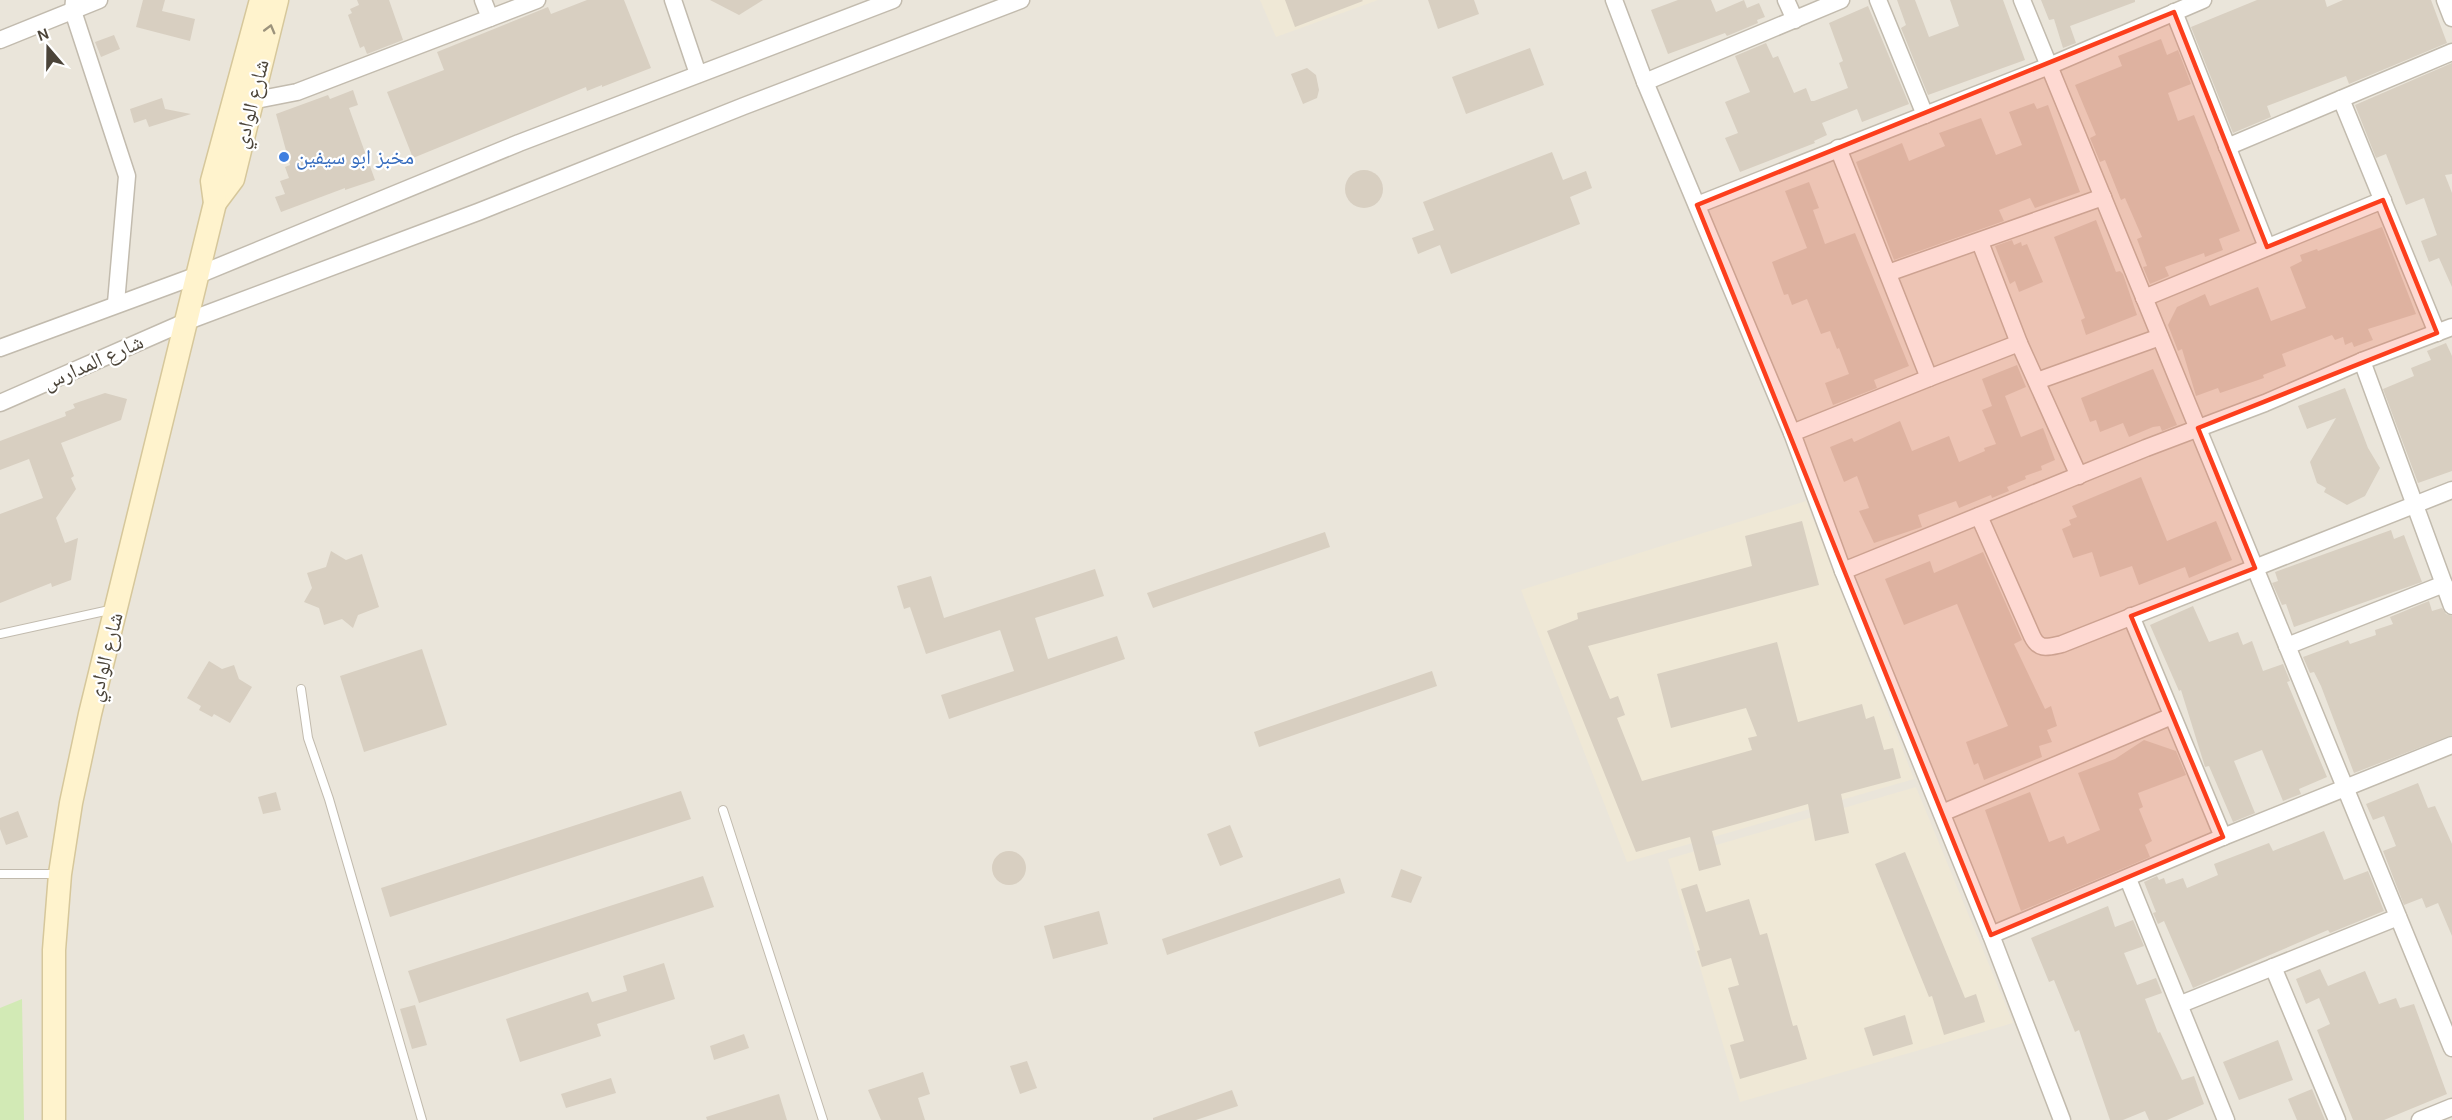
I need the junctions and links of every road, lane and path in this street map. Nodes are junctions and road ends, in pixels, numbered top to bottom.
1 (99, 0) edge
2 (261, 0) edge
3 (277, 0) edge
4 (483, 0) edge
5 (537, 0) edge
6 (673, 0) edge
7 (893, 0) edge
8 (1021, 0) edge
9 (1614, 0) edge
10 (1786, 0) edge
11 (1841, 0) edge
12 (1878, 0) edge
13 (2022, 0) edge
14 (2202, 0) edge
15 (2445, 0) edge
16 (74, 6) edge
17 (2174, 12) junction
18 (490, 18) junction
19 (2452, 18) edge
20 (1795, 20) junction
21 (0, 40) edge
22 (2452, 52) edge
23 (2049, 66) junction
24 (698, 74) junction
25 (1645, 82) junction
26 (2341, 99) junction
27 (251, 101) junction
28 (1925, 116) junction
29 (2227, 147) junction
30 (1838, 148) junction
31 (2103, 197) junction
32 (2383, 200) junction
33 (215, 203) junction
34 (1697, 205) junction
35 (1980, 242) junction
36 (2267, 247) junction
37 (1888, 273) junction
38 (198, 275) junction
39 (2144, 298) junction
40 (116, 303) junction
41 (185, 322) junction
42 (2445, 330) edge
43 (2160, 337) junction
44 (2019, 343) junction
45 (0, 348) edge
46 (2362, 361) junction
47 (1929, 378) junction
48 (2037, 381) junction
49 (0, 403) edge
50 (2198, 428) junction
51 (1791, 433) junction
52 (2079, 476) junction
53 (2452, 490) edge
54 (2415, 505) junction
55 (1979, 516) junction
56 (2255, 568) junction
57 (1843, 571) junction
58 (2444, 584) junction
59 (2452, 606) edge
60 (117, 608) junction
61 (2131, 616) junction
62 (0, 634) edge
63 (2287, 646) junction
64 (301, 689) dead end
65 (2172, 716) junction
66 (2452, 745) edge
67 (2345, 787) junction
68 (723, 810) dead end
69 (1942, 813) junction
70 (2223, 837) junction
71 (0, 874) edge
72 (60, 874) junction
73 (2128, 879) junction
74 (2398, 917) junction
75 (1991, 935) junction
76 (2273, 967) junction
77 (2181, 1004) junction
78 (2452, 1048) edge
79 (2452, 1107) edge
80 (54, 1120) edge
81 (422, 1120) edge
82 (823, 1120) edge
83 (2062, 1120) edge
84 (2226, 1120) edge
85 (2337, 1120) edge
86 (2421, 1120) edge

1 - 16 street
2 - 33 main road, شارع الوادي
27 -> 3 main road, شارع الوادي
4 - 18 street
5 - 18 street
6 - 24 street
7 - 24 street
8 - 41 street, شارع المدارس
9 - 25 street
10 - 20 street
11 - 20 street
12 - 28 street
13 - 23 street
14 - 17 street
15 - 19 street
16 - 21 street
16 - 40 street
17 - 23 street
17 - 29 street
18 - 27 street
20 - 25 street
22 - 26 street
23 - 28 street
23 - 31 street
24 - 38 street
25 - 34 street
26 - 29 street
26 - 32 street
27 - 33 main road, شارع الوادي
28 - 30 street
29 - 36 street
30 - 34 street
30 - 37 street
31 - 35 street
31 - 39 street
32 - 36 street
32 - 42 street
33 - 38 main road, شارع الوادي
34 - 51 street
35 - 37 street
35 - 44 street
36 - 39 street
37 - 47 street
38 - 40 street
38 - 41 main road, شارع الوادي
39 - 43 street
40 - 45 street
41 - 49 street, شارع المدارس
41 - 60 main road, شارع الوادي
42 - 46 street
43 - 48 street
43 - 50 street
44 - 47 street
44 - 48 street
46 - 50 street
46 - 54 street
47 - 51 street
48 - 52 street
50 - 52 street
50 - 56 street
51 - 57 street
52 - 55 street
53 - 54 street
54 - 56 street
54 - 58 street
55 - 57 street
55 - 61 street
56 - 61 street
56 - 63 street
57 - 69 street
58 - 59 street
58 - 63 street
60 - 62 lane
60 - 72 main road, شارع الوادي
61 - 65 street
63 - 67 street
64 - 81 lane
65 - 69 street
65 - 70 street
66 - 67 street
67 - 70 street
67 - 74 street
68 - 82 lane
69 - 75 street
70 - 73 street
71 - 72 lane
72 - 80 main road, شارع الوادي
73 - 75 street
73 - 77 street
74 - 76 street
74 - 78 street
75 - 83 street
76 - 77 street
76 - 85 street
77 - 84 street
79 - 86 street

